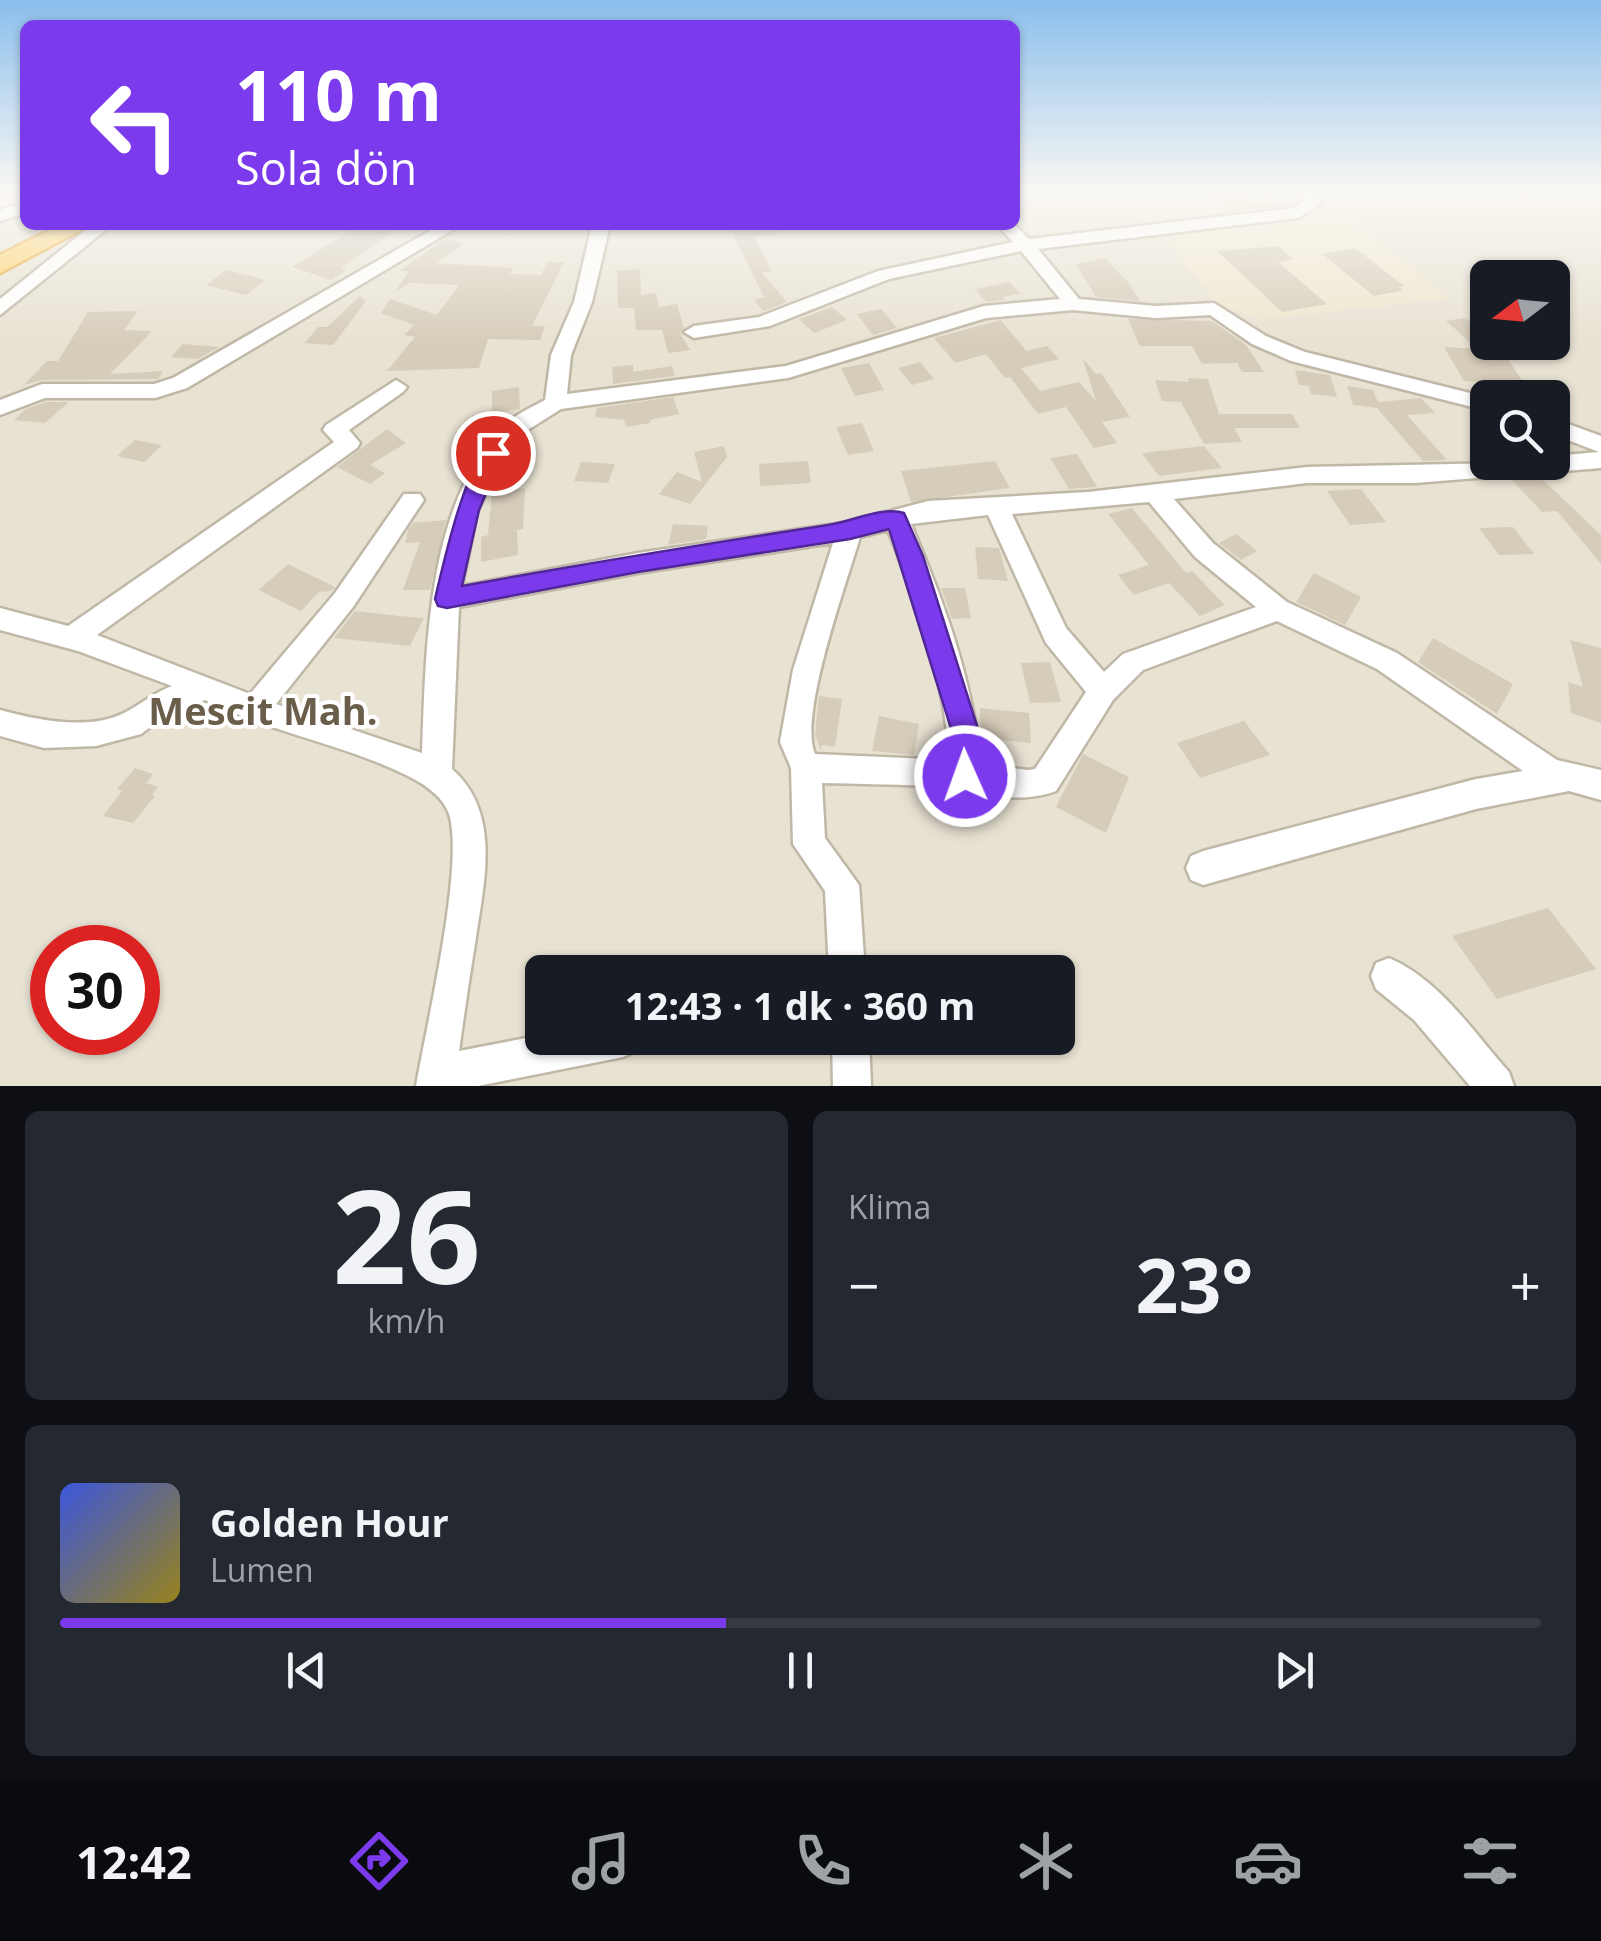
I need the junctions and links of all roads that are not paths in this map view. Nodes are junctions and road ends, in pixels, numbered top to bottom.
1 (29, 241) edge
2 (47, 241) edge
3 (85, 241) edge
4 (425, 241) edge
5 (602, 241) edge
6 (1021, 241) edge
7 (1062, 241) edge
8 (1025, 245) junction
9 (0, 255) edge
10 (0, 264) edge
11 (1073, 304) junction
12 (0, 309) edge
13 (694, 332) dead end
14 (396, 387) dead end
15 (1470, 400) edge
16 (555, 403) junction
17 (0, 408) edge
18 (1570, 432) edge
19 (1601, 445) edge
20 (1601, 460) edge
21 (1156, 494) junction
22 (412, 500) dead end
23 (994, 504) junction
24 (896, 518) junction
25 (850, 530) junction
26 (447, 599) junction
27 (1278, 610) junction
28 (0, 619) edge
29 (74, 636) junction
30 (206, 687) junction
31 (1103, 691) junction
32 (254, 710) junction
33 (0, 722) edge
34 (806, 768) junction
35 (437, 775) junction
36 (965, 776) junction
37 (1586, 781) edge
38 (1203, 868) dead end
39 (846, 955) edge
40 (1389, 976) dead end
41 (547, 1055) edge
42 (851, 1055) edge
43 (436, 1080) edge
44 (852, 1086) edge
45 (1495, 1086) edge

1 - 9 highway
2 - 10 highway
3 - 12 street
4 - 17 street
5 - 16 street
6 - 8 street
7 - 8 street
8 - 11 street
8 - 13 street
11 - 15 street
11 - 16 street
14 - 29 street
16 - 26 street
18 - 19 street
20 - 21 street
21 - 23 street
21 - 27 street
22 - 32 street
23 - 24 street
23 - 31 street
24 - 25 street
24 - 36 street
25 - 26 street
25 - 34 street
26 - 35 street
27 - 31 street
27 - 37 street
28 - 29 street
29 - 30 street
30 - 32 street
30 - 33 street
31 - 36 street
32 - 35 street
34 - 36 street
34 - 39 street
35 - 43 street
37 - 38 street
40 - 45 street
41 - 43 street
42 - 44 street

